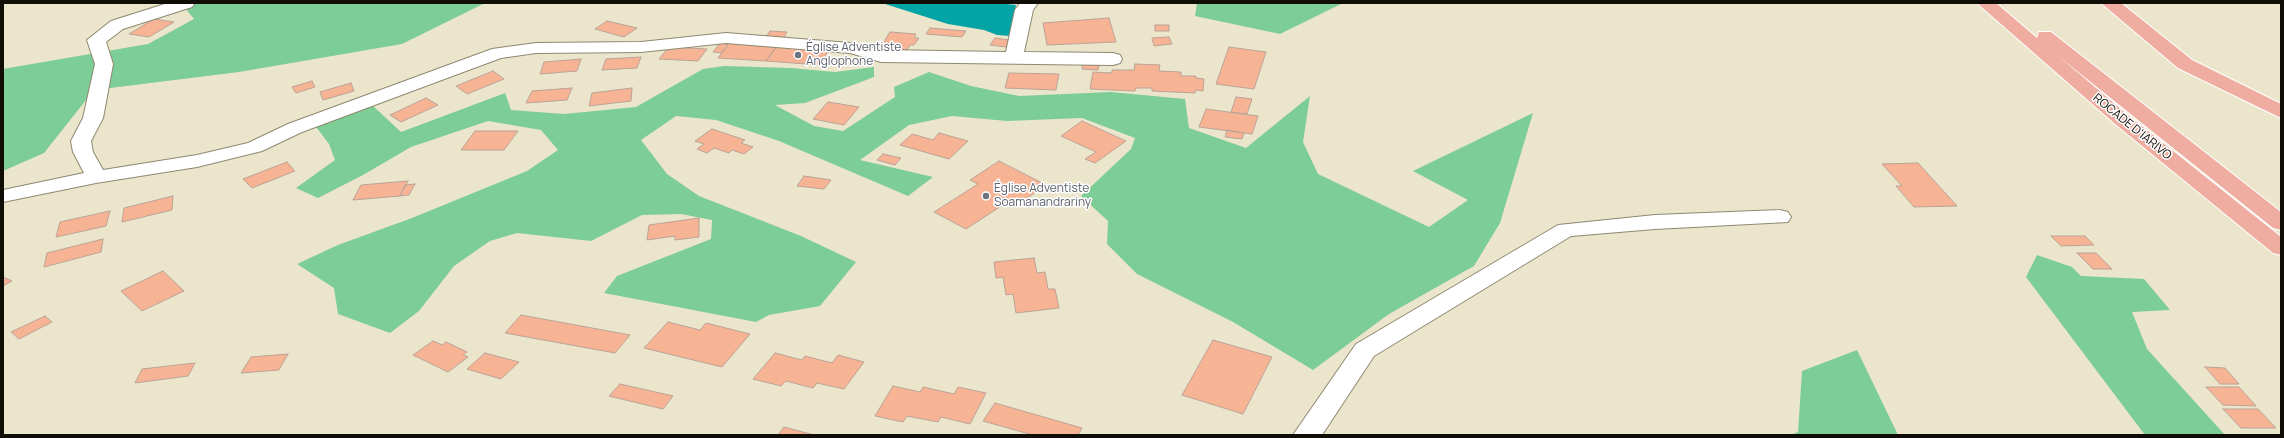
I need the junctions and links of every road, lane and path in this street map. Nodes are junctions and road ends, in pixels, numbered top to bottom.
1 (186, 3) edge
2 (1028, 3) edge
3 (1986, 3) edge
4 (2006, 3) edge
5 (2110, 3) edge
6 (1014, 56) junction
7 (1112, 59) dead end
8 (2281, 112) edge
9 (96, 177) junction
10 (3, 196) edge
11 (1780, 217) dead end
12 (2281, 223) edge
13 (2281, 248) edge
14 (1306, 435) edge

1 - 9 street
2 - 6 street
3 - 13 main road, ROCADE D'IARIVO
4 - 12 main road, ROCADE D'IARIVO
5 - 8 main road
6 - 7 street
6 - 9 street
9 - 10 street
11 - 14 street

